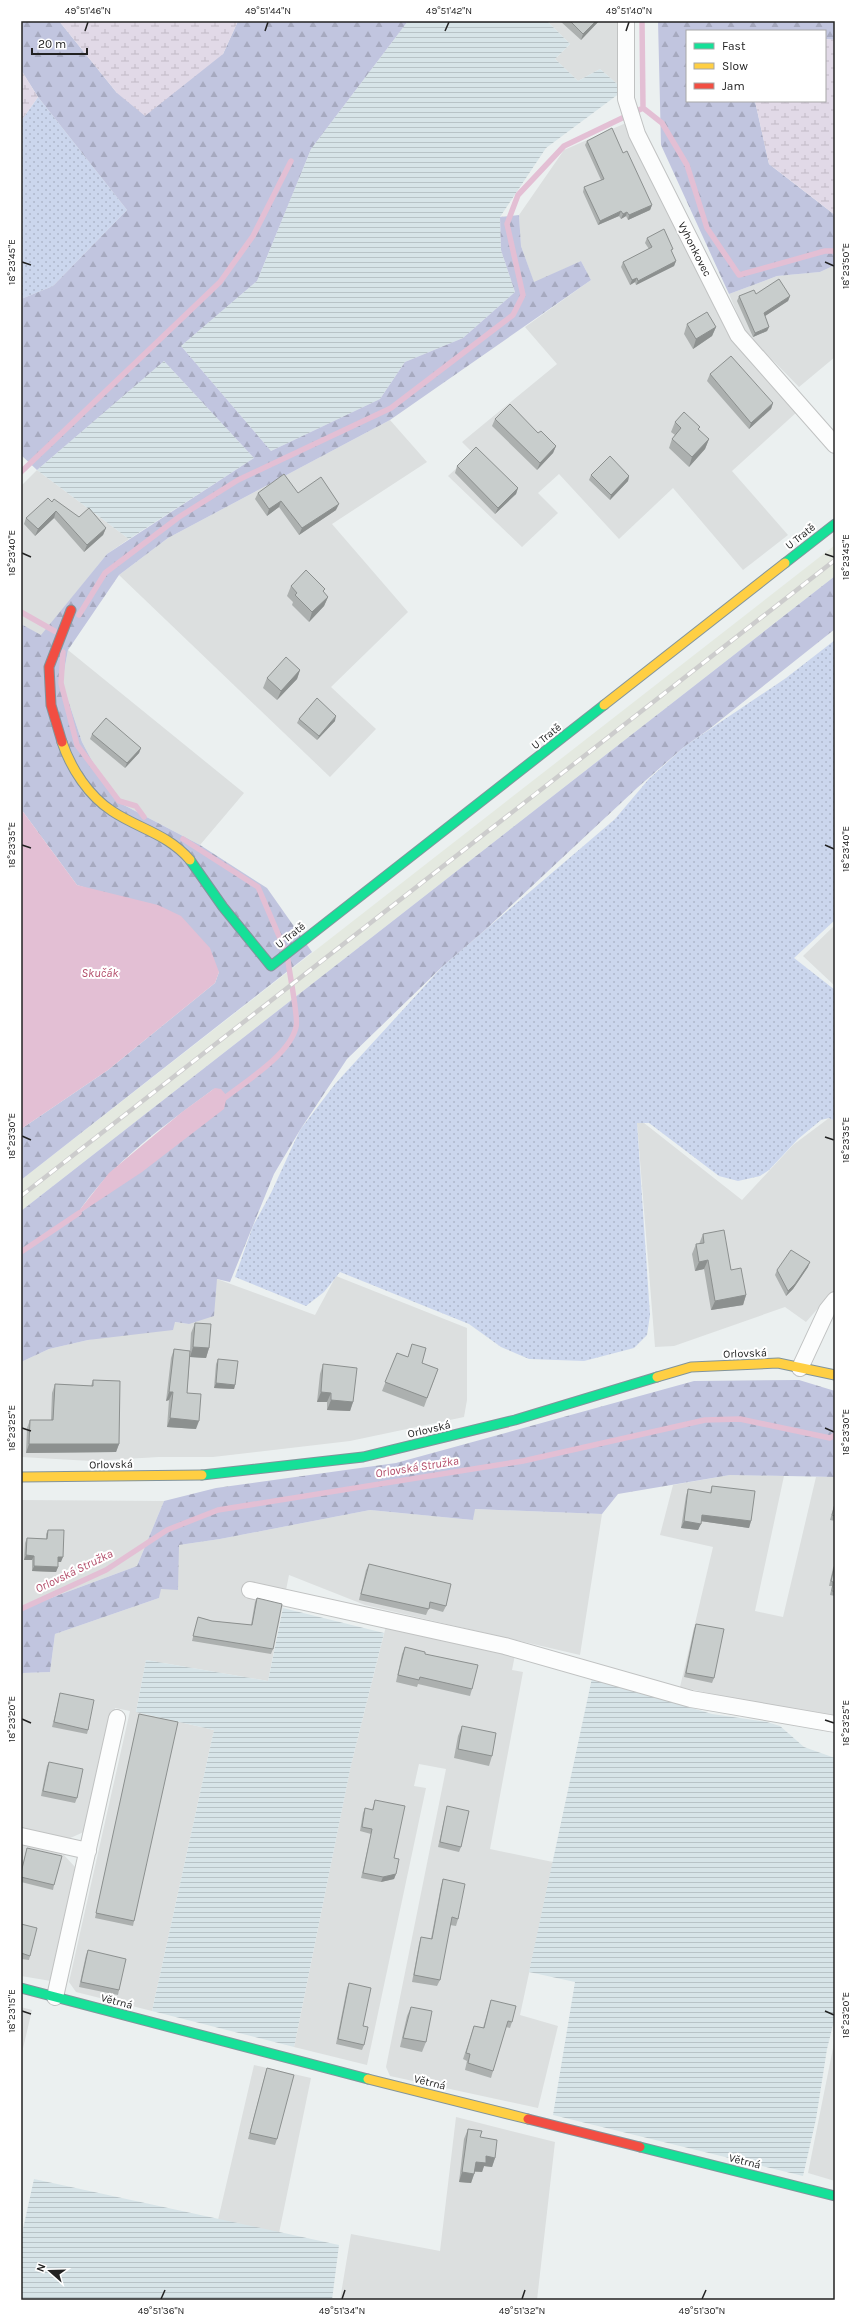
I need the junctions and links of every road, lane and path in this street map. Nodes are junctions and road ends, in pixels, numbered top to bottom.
1 (626, 21) edge
2 (835, 445) edge
3 (835, 524) edge
4 (71, 610) dead end
5 (835, 1300) edge
6 (800, 1368) junction
7 (835, 1375) edge
8 (21, 1477) edge
9 (250, 1590) dead end
10 (117, 1718) dead end
11 (835, 1724) edge
12 (21, 1836) edge
13 (88, 1851) junction
14 (21, 1988) edge
15 (55, 1997) junction
16 (835, 2196) edge

1 - 2 street, Vyhonkovec
3 - 4 street, U Tratě
5 - 6 street
6 - 7 street, Orlovská
6 - 8 street, Orlovská
9 - 11 street
10 - 13 street
12 - 13 street
13 - 15 street
14 - 15 street, Větrná
15 - 16 street, Větrná

